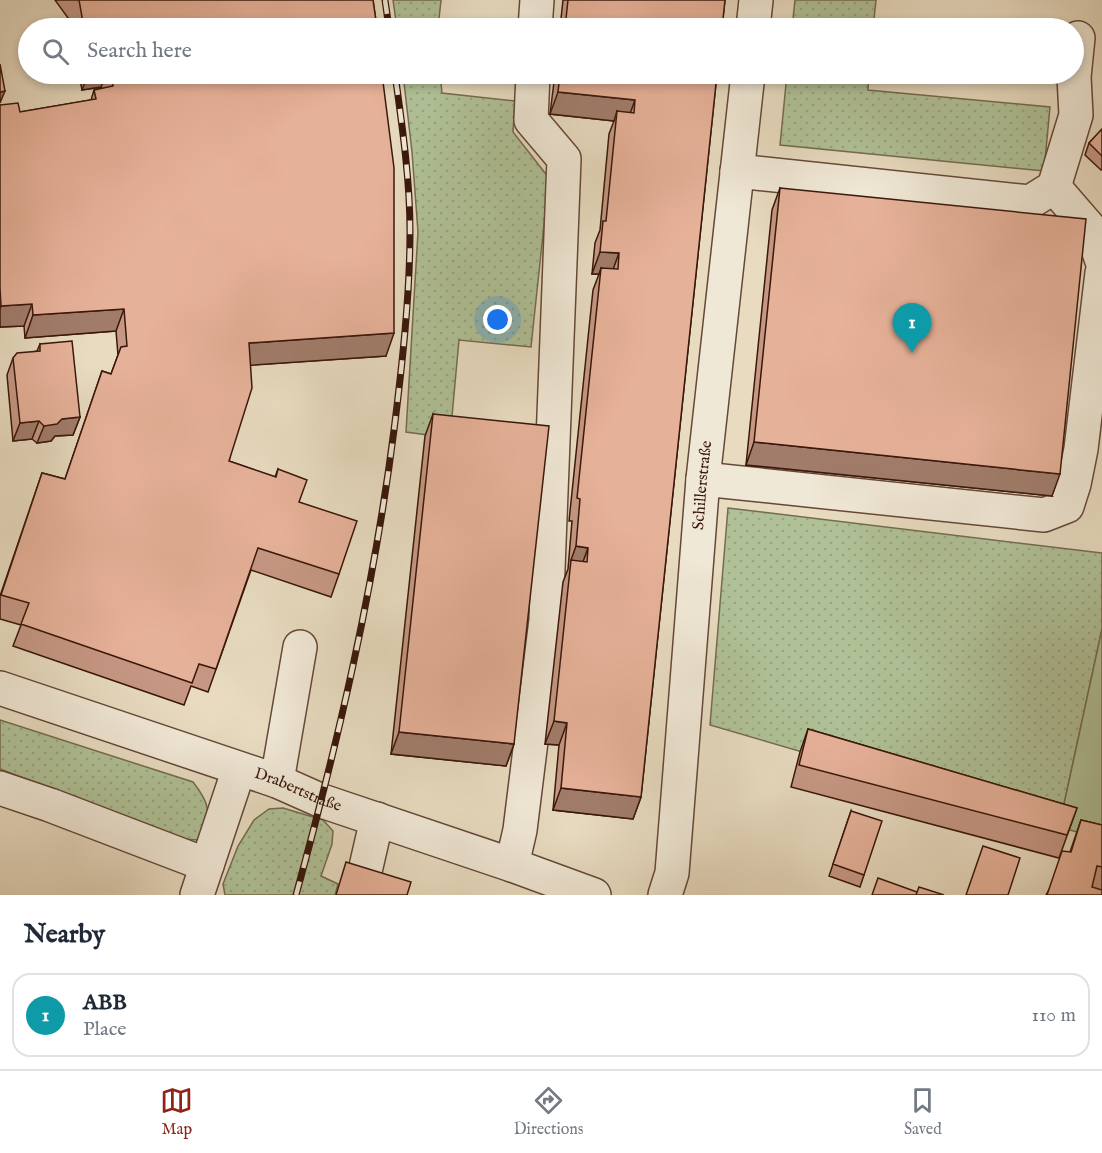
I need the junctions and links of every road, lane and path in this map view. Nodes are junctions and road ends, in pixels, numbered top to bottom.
1 (537, 0) edge
2 (756, 0) edge
3 (536, 18) edge
4 (754, 18) edge
5 (533, 84) edge
6 (747, 84) edge
7 (1074, 84) edge
8 (737, 171) junction
9 (1054, 188) junction
10 (1102, 261) edge
11 (1102, 273) edge
12 (703, 479) junction
13 (300, 648) dead end
14 (0, 688) edge
15 (239, 769) junction
16 (277, 781) junction
17 (0, 788) edge
18 (377, 819) junction
19 (512, 865) junction
20 (202, 880) edge
21 (363, 880) edge
22 (594, 895) edge
23 (665, 895) edge

1 - 3 street
2 - 4 street
5 - 19 street
6 - 8 street, Schillerstraße
7 - 9 street
8 - 9 street
8 - 12 street, Schillerstraße
9 - 10 street
11 - 12 street
12 - 23 street, Schillerstraße
13 - 16 street
14 - 15 street, Drabertstraße
15 - 16 street, Drabertstraße
15 - 20 street
16 - 18 street, Drabertstraße
17 - 20 street
18 - 19 street, Drabertstraße
18 - 21 street
19 - 22 street, Drabertstraße

